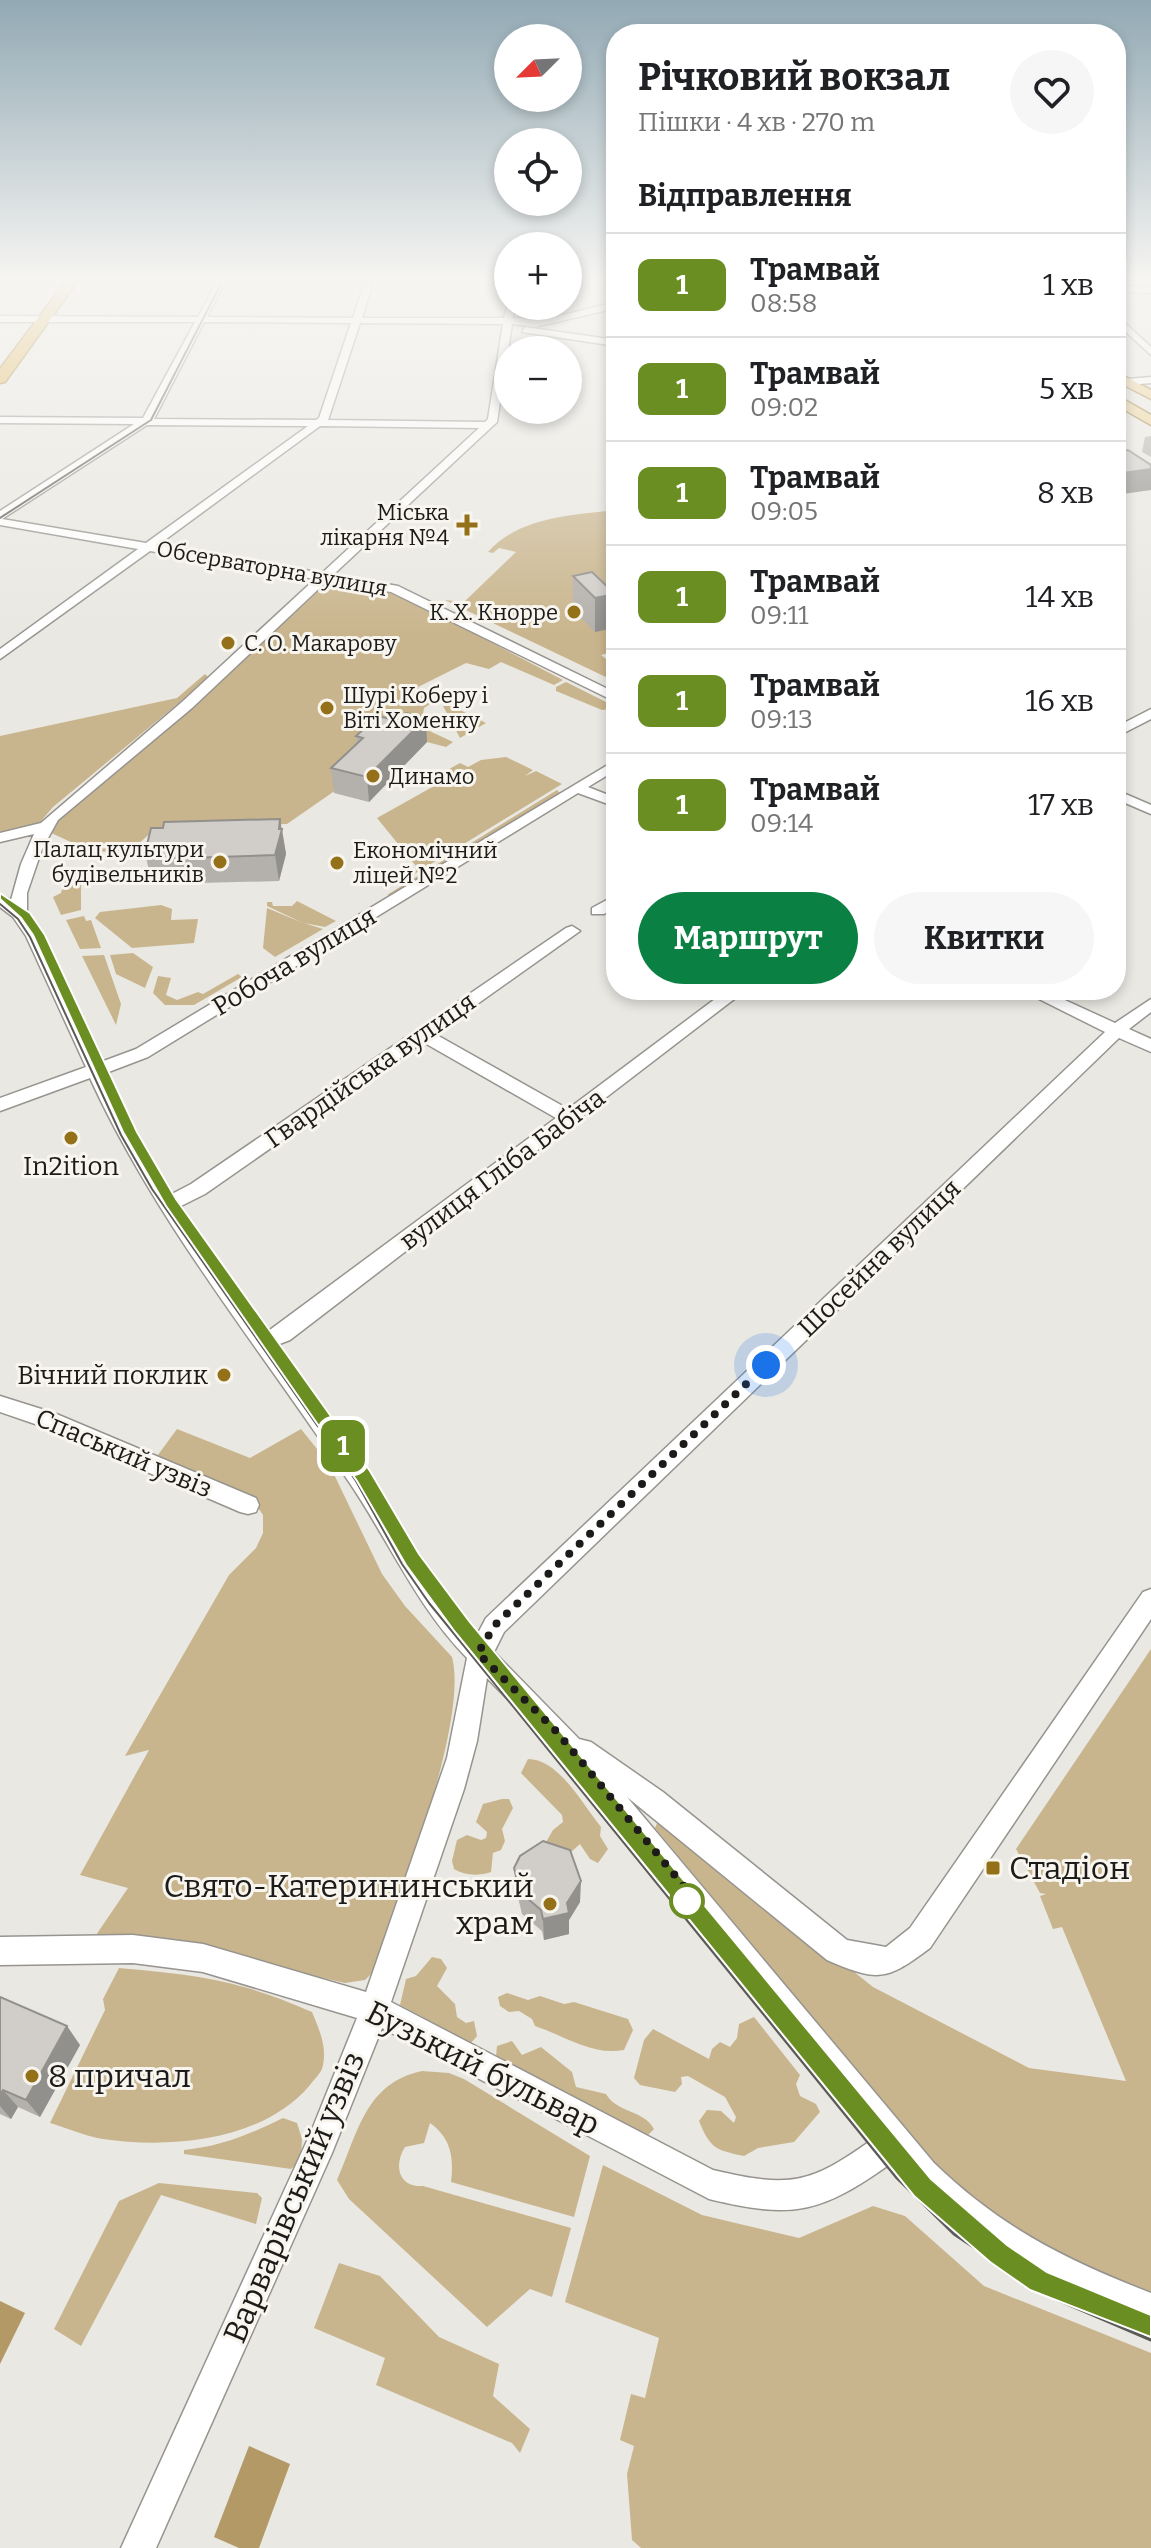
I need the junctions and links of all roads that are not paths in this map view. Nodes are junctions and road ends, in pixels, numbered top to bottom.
1 (159, 397) edge
2 (332, 397) edge
3 (1126, 405) edge
4 (494, 417) edge
5 (0, 420) edge
6 (1151, 421) edge
7 (145, 423) junction
8 (317, 423) junction
9 (488, 425) junction
10 (0, 519) edge
11 (146, 546) junction
12 (324, 576) junction
13 (0, 655) edge
14 (606, 693) edge
15 (1151, 713) edge
16 (1126, 727) edge
17 (606, 770) edge
18 (578, 788) junction
19 (606, 799) edge
20 (1126, 799) edge
21 (1151, 810) edge
22 (43, 827) junction
23 (0, 839) edge
24 (33, 858) junction
25 (26, 876) junction
26 (0, 887) edge
27 (0, 900) edge
28 (606, 906) edge
29 (598, 911) dead end
30 (19, 914) junction
31 (572, 931) dead end
32 (725, 1000) edge
33 (1050, 1000) edge
34 (1151, 1004) edge
35 (1116, 1031) junction
36 (423, 1034) junction
37 (1151, 1046) edge
38 (98, 1072) junction
39 (0, 1105) edge
40 (570, 1118) junction
41 (166, 1205) junction
42 (263, 1342) junction
43 (0, 1404) edge
44 (248, 1505) dead end
45 (1151, 1599) edge
46 (478, 1653) junction
47 (557, 1732) junction
48 (0, 1951) edge
49 (375, 2009) junction
50 (895, 2142) junction
51 (1151, 2309) edge
52 (138, 2548) edge

1 - 7 street
2 - 8 street
3 - 6 main road
4 - 9 street
5 - 7 street
7 - 8 street
7 - 10 street
8 - 9 street
8 - 11 street
9 - 12 street
10 - 11 street, Обсерваторна вулиця
11 - 12 street, Обсерваторна вулиця
11 - 13 street
12 - 14 street, Обсерваторна вулиця
12 - 22 street
15 - 16 street
17 - 18 street, Робоча вулиця
18 - 19 street
18 - 38 street, Робоча вулиця
20 - 21 street
22 - 23 street
22 - 24 street
23 - 24 street
24 - 25 street
25 - 26 street
25 - 30 street
27 - 30 street
28 - 29 street
30 - 38 street
31 - 36 street, Гвардійська вулиця
32 - 40 street, вулиця Гліба Бабіча
33 - 35 street
34 - 35 street, Шосейна вулиця
35 - 37 street
35 - 46 street, Шосейна вулиця
36 - 40 street
36 - 41 street, Гвардійська вулиця
38 - 39 street, Робоча вулиця
38 - 41 street
40 - 42 street, вулиця Гліба Бабіча
41 - 42 street
42 - 46 street
43 - 44 street, Спаський узвіз
45 - 47 street
46 - 47 street
46 - 49 street, Варварівський узвіз
47 - 50 street
48 - 49 street, Бузький бульвар
49 - 50 street, Бузький бульвар
49 - 52 street, Варварівський узвіз
50 - 51 street

